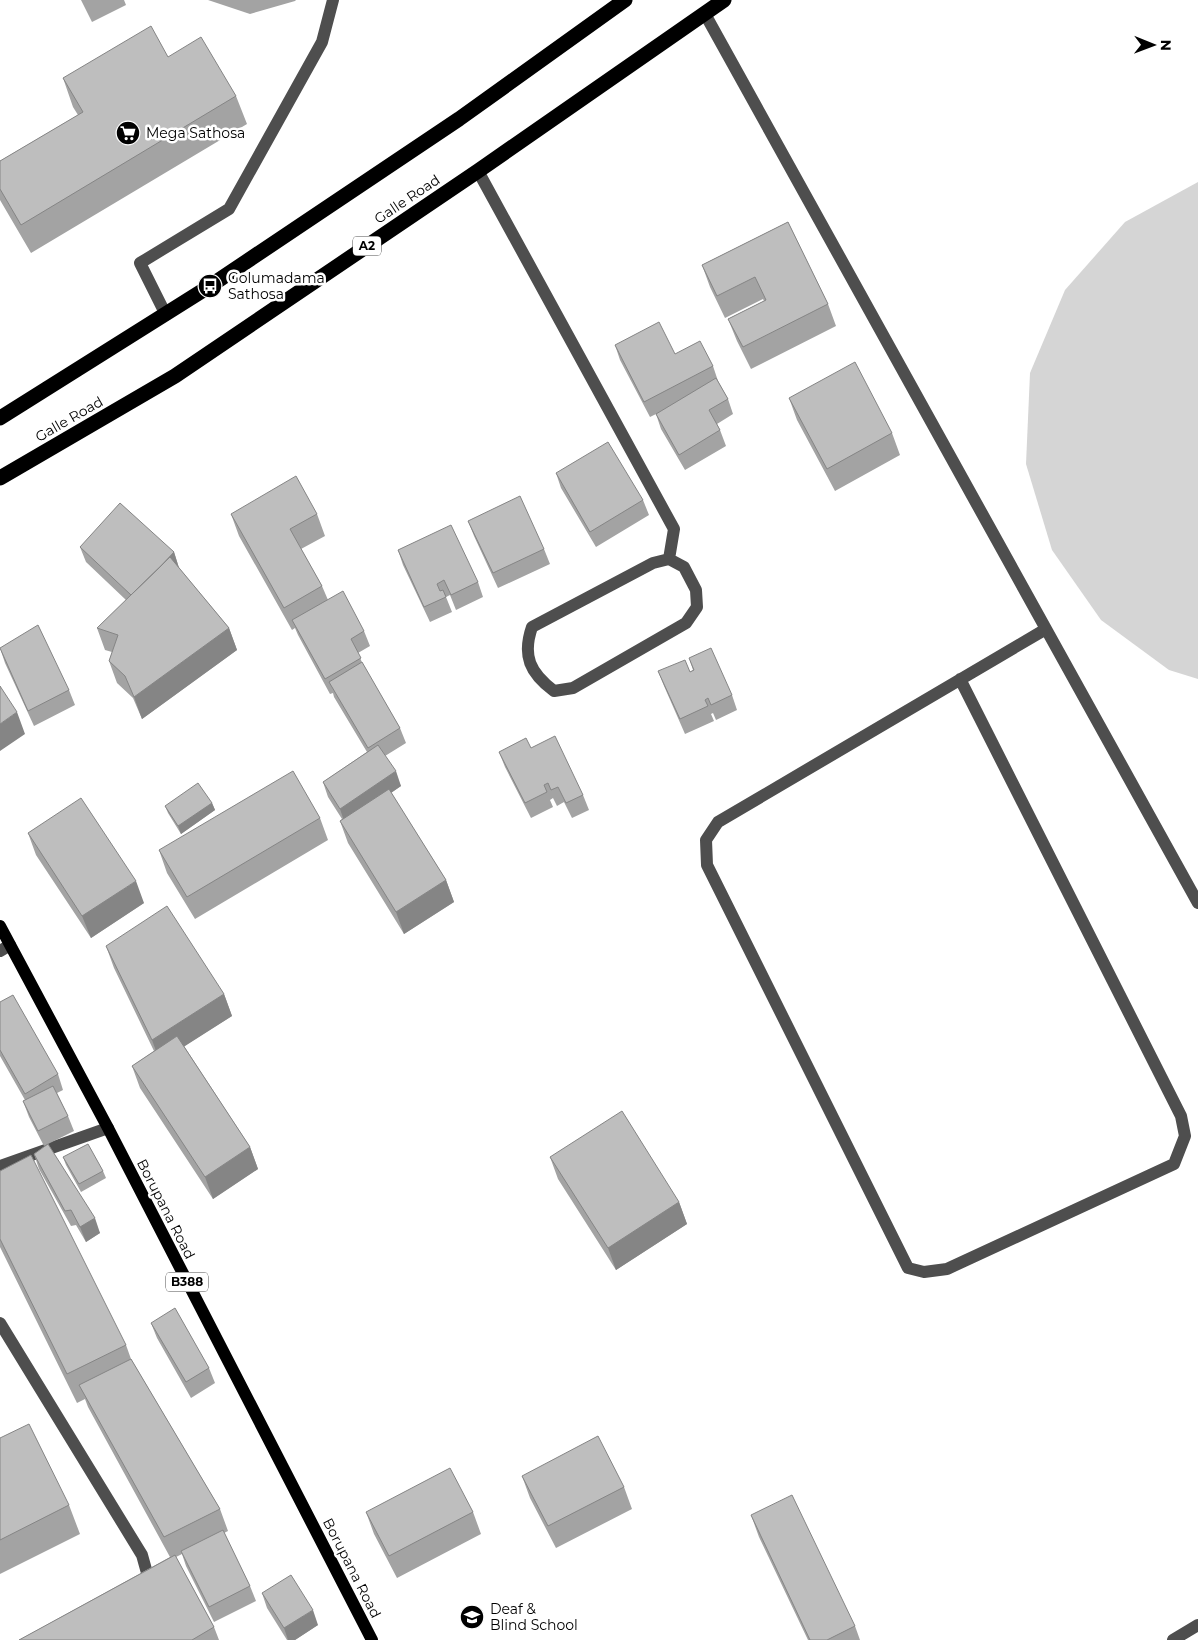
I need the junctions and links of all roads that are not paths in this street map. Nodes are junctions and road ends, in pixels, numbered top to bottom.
1 (333, 0) edge
2 (625, 0) edge
3 (724, 0) edge
4 (705, 14) junction
5 (478, 171) junction
6 (166, 315) junction
7 (0, 418) edge
8 (0, 478) edge
9 (669, 560) junction
10 (1046, 629) junction
11 (960, 680) junction
12 (1198, 904) edge
13 (0, 926) edge
14 (5, 948) edge
15 (108, 1128) junction
16 (0, 1166) edge
17 (0, 1323) edge
18 (135, 1596) edge
19 (1198, 1624) edge
20 (372, 1640) edge
21 (1173, 1640) edge

1 - 6 street
2 - 6 highway
3 - 4 highway, Galle Road / A2
4 - 5 highway, Galle Road / A2
4 - 10 street
5 - 8 highway, Galle Road / A2
5 - 9 street
6 - 7 highway
9 - 9 street
10 - 11 street
10 - 12 street
11 - 11 street
13 - 14 main road, Borupana Road / B388
14 - 15 main road, Borupana Road / B388
15 - 16 street
15 - 20 main road, Borupana Road / B388
17 - 18 street
19 - 21 street

